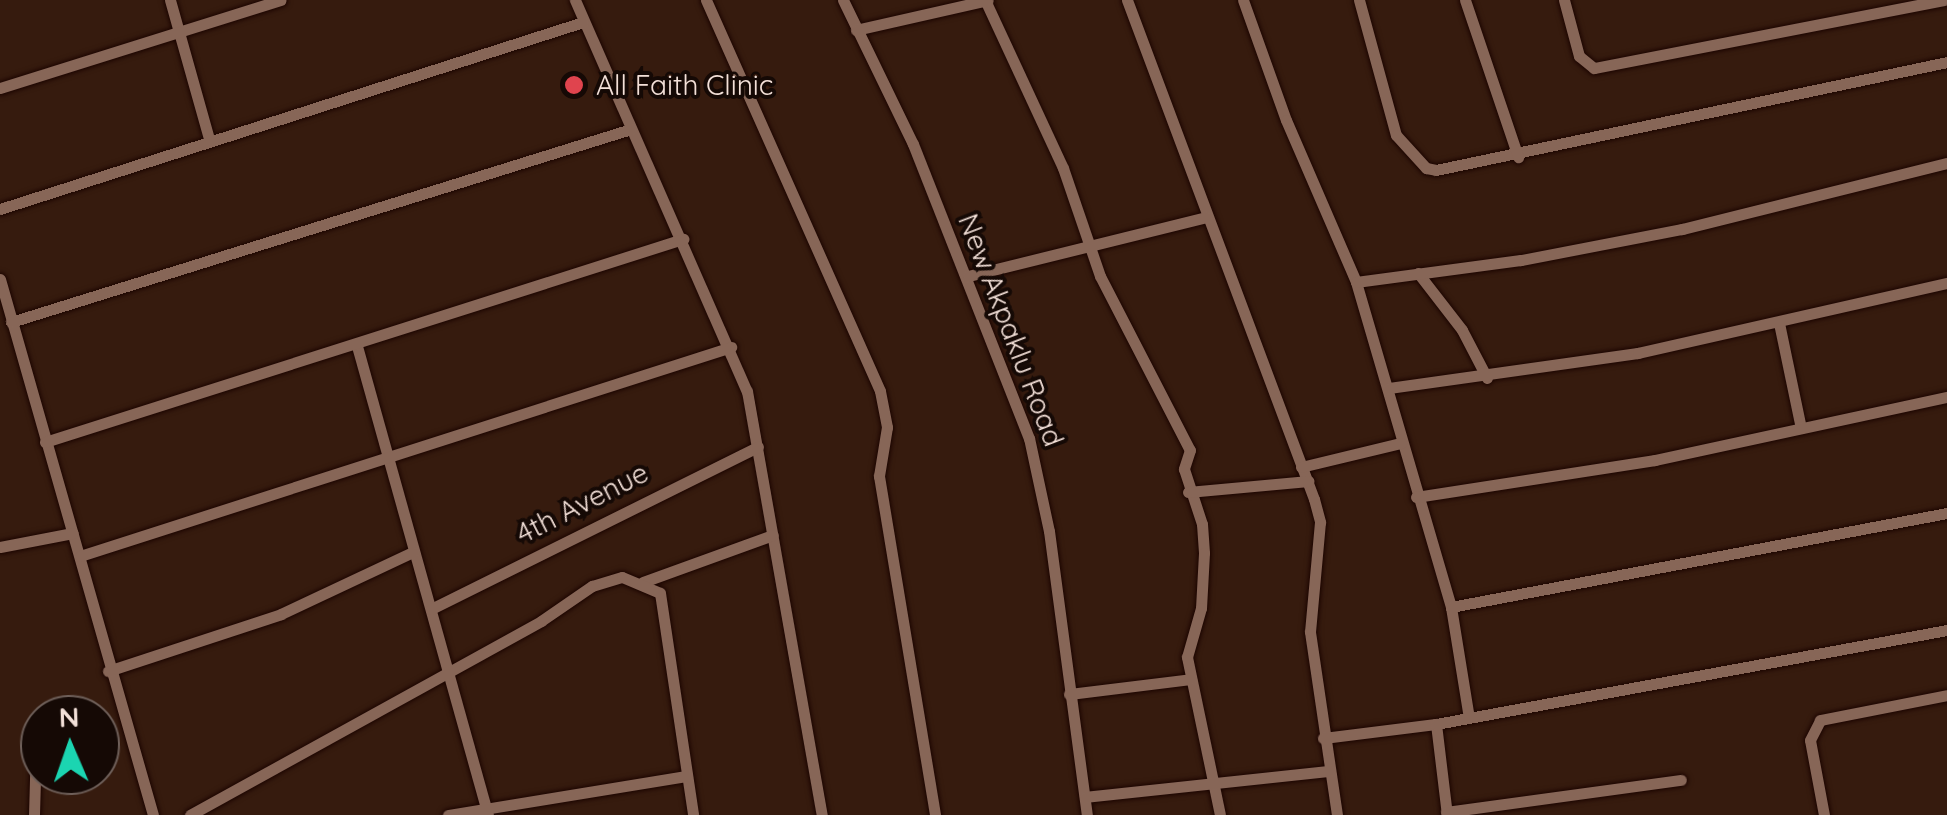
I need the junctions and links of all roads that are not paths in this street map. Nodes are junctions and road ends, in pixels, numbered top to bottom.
1 (170, 0) edge
2 (281, 0) edge
3 (575, 0) edge
4 (706, 0) edge
5 (843, 0) edge
6 (986, 0) edge
7 (1127, 0) edge
8 (1242, 0) edge
9 (1359, 0) edge
10 (1465, 0) edge
11 (1564, 0) edge
12 (1943, 0) edge
13 (1922, 4) edge
14 (583, 22) junction
15 (856, 30) junction
16 (178, 33) junction
17 (1947, 62) edge
18 (0, 88) edge
19 (631, 129) junction
20 (209, 140) junction
21 (1518, 157) junction
22 (1947, 163) edge
23 (0, 209) edge
24 (1206, 217) junction
25 (683, 240) junction
26 (1090, 243) junction
27 (1418, 273) junction
28 (968, 276) junction
29 (0, 279) edge
30 (1356, 282) junction
31 (1947, 283) edge
32 (12, 322) junction
33 (1779, 323) junction
34 (357, 346) junction
35 (730, 347) junction
36 (1487, 378) junction
37 (1389, 388) junction
38 (1947, 397) edge
39 (1801, 428) junction
40 (45, 442) junction
41 (1402, 442) junction
42 (758, 447) junction
43 (390, 461) junction
44 (1301, 468) junction
45 (1308, 481) junction
46 (1188, 492) junction
47 (1416, 497) junction
48 (1947, 513) edge
49 (73, 532) junction
50 (773, 535) junction
51 (0, 547) edge
52 (413, 552) junction
53 (80, 556) junction
54 (643, 582) junction
55 (1452, 607) junction
56 (431, 609) junction
57 (1947, 630) edge
58 (108, 671) junction
59 (452, 672) junction
60 (1191, 679) junction
61 (1069, 694) junction
62 (1947, 695) edge
63 (1469, 718) junction
64 (1436, 724) junction
65 (1323, 738) junction
66 (1330, 771) junction
67 (687, 776) junction
68 (1681, 780) dead end
69 (1213, 786) junction
70 (1085, 797) junction
71 (487, 811) edge
72 (1446, 814) edge
73 (153, 815) edge
74 (190, 815) edge
75 (448, 815) edge
76 (692, 815) edge
77 (822, 815) edge
78 (935, 815) edge
79 (1087, 815) edge
80 (1220, 815) edge
81 (1337, 815) edge
82 (1824, 815) edge

1 - 16 street
2 - 16 street
3 - 14 street
4 - 78 street
5 - 15 street, New Akpaklu Road
6 - 15 street
6 - 26 street
7 - 24 street
8 - 30 street
9 - 21 street
10 - 21 street
11 - 13 street
12 - 13 street
14 - 19 street
14 - 20 street
15 - 28 street, New Akpaklu Road
16 - 18 street
16 - 20 street
17 - 21 street
19 - 25 street
19 - 32 street
20 - 23 street
22 - 27 street
24 - 26 street
24 - 44 street
25 - 34 street
25 - 35 street
26 - 28 street
26 - 46 street
27 - 30 street
27 - 36 street
28 - 61 street, New Akpaklu Road
29 - 32 street
30 - 37 street
31 - 33 street
32 - 40 street
33 - 36 street
33 - 39 street
34 - 40 street
34 - 43 street
35 - 42 street
35 - 43 street
36 - 37 street
37 - 41 street
38 - 39 street
39 - 47 street
40 - 49 street
41 - 44 street
41 - 47 street
42 - 50 street
42 - 56 street, 4th Avenue
43 - 52 street
43 - 53 street
44 - 45 street
45 - 46 street
45 - 65 street
46 - 60 street
47 - 55 street
48 - 55 street
49 - 51 street
49 - 53 street
50 - 54 street
50 - 77 street
52 - 56 street
52 - 58 street
53 - 58 street
54 - 59 street
54 - 67 street
55 - 63 street
56 - 59 street
57 - 63 street
58 - 73 street
59 - 71 street
59 - 74 street
60 - 61 street
60 - 69 street
61 - 70 street, New Akpaklu Road
62 - 82 street
63 - 64 street
64 - 65 street
64 - 72 street
65 - 66 street
66 - 69 street
66 - 81 street
67 - 71 street
67 - 76 street
68 - 72 street
69 - 70 street
69 - 80 street
70 - 79 street, New Akpaklu Road
71 - 75 street

